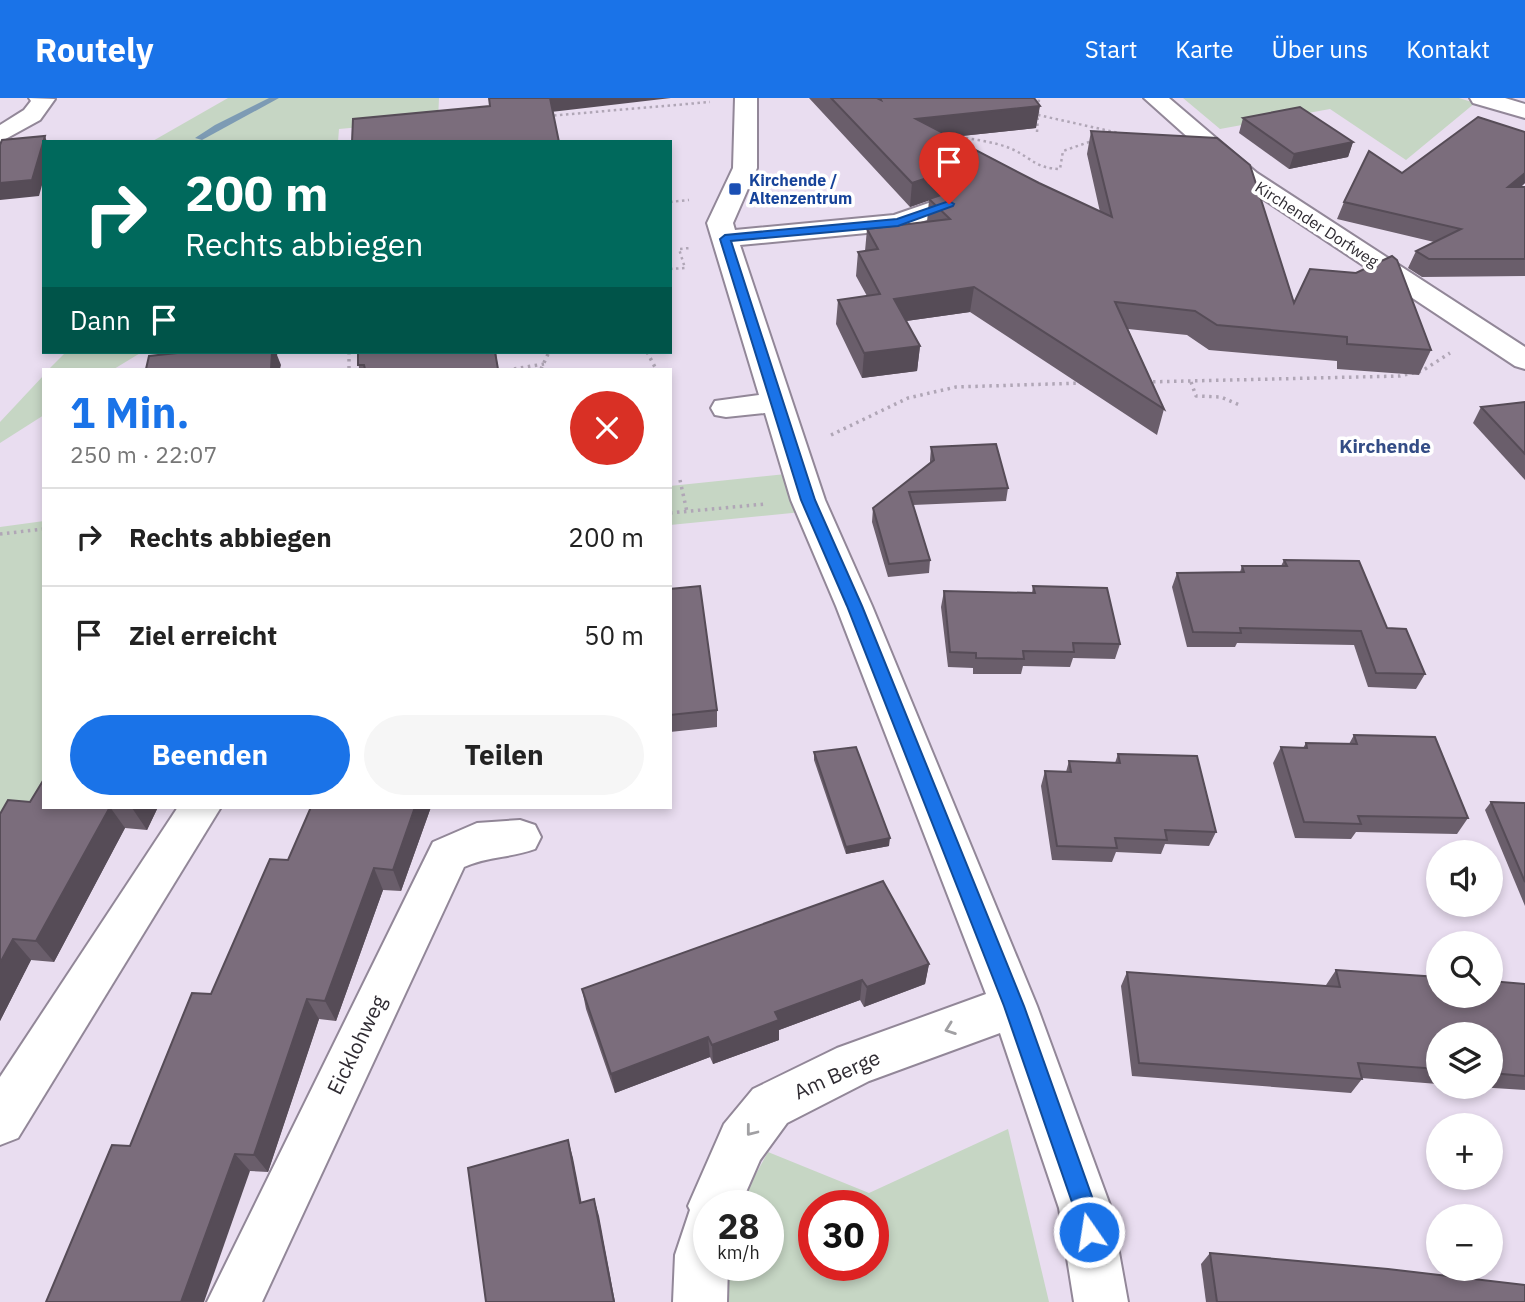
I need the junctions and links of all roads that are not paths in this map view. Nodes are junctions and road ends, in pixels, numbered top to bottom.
1 (44, 98) edge
2 (746, 98) edge
3 (1155, 98) edge
4 (1481, 98) edge
5 (1525, 111) edge
6 (0, 135) edge
7 (949, 204) edge
8 (713, 243) junction
9 (1525, 360) edge
10 (779, 402) junction
11 (726, 408) dead end
12 (199, 809) edge
13 (520, 837) dead end
14 (1014, 1006) junction
15 (0, 1121) edge
16 (721, 1190) edge
17 (701, 1281) edge
18 (234, 1302) edge
19 (700, 1302) edge
20 (1101, 1302) edge

1 - 6 street
2 - 8 street
3 - 9 street, Kirchender Dorfweg
4 - 5 street
7 - 8 street
8 - 10 street
10 - 11 street
10 - 14 street
12 - 15 street
13 - 18 street, Eicklohweg
14 -> 16 street, Am Berge
14 - 20 street
17 - 19 street

